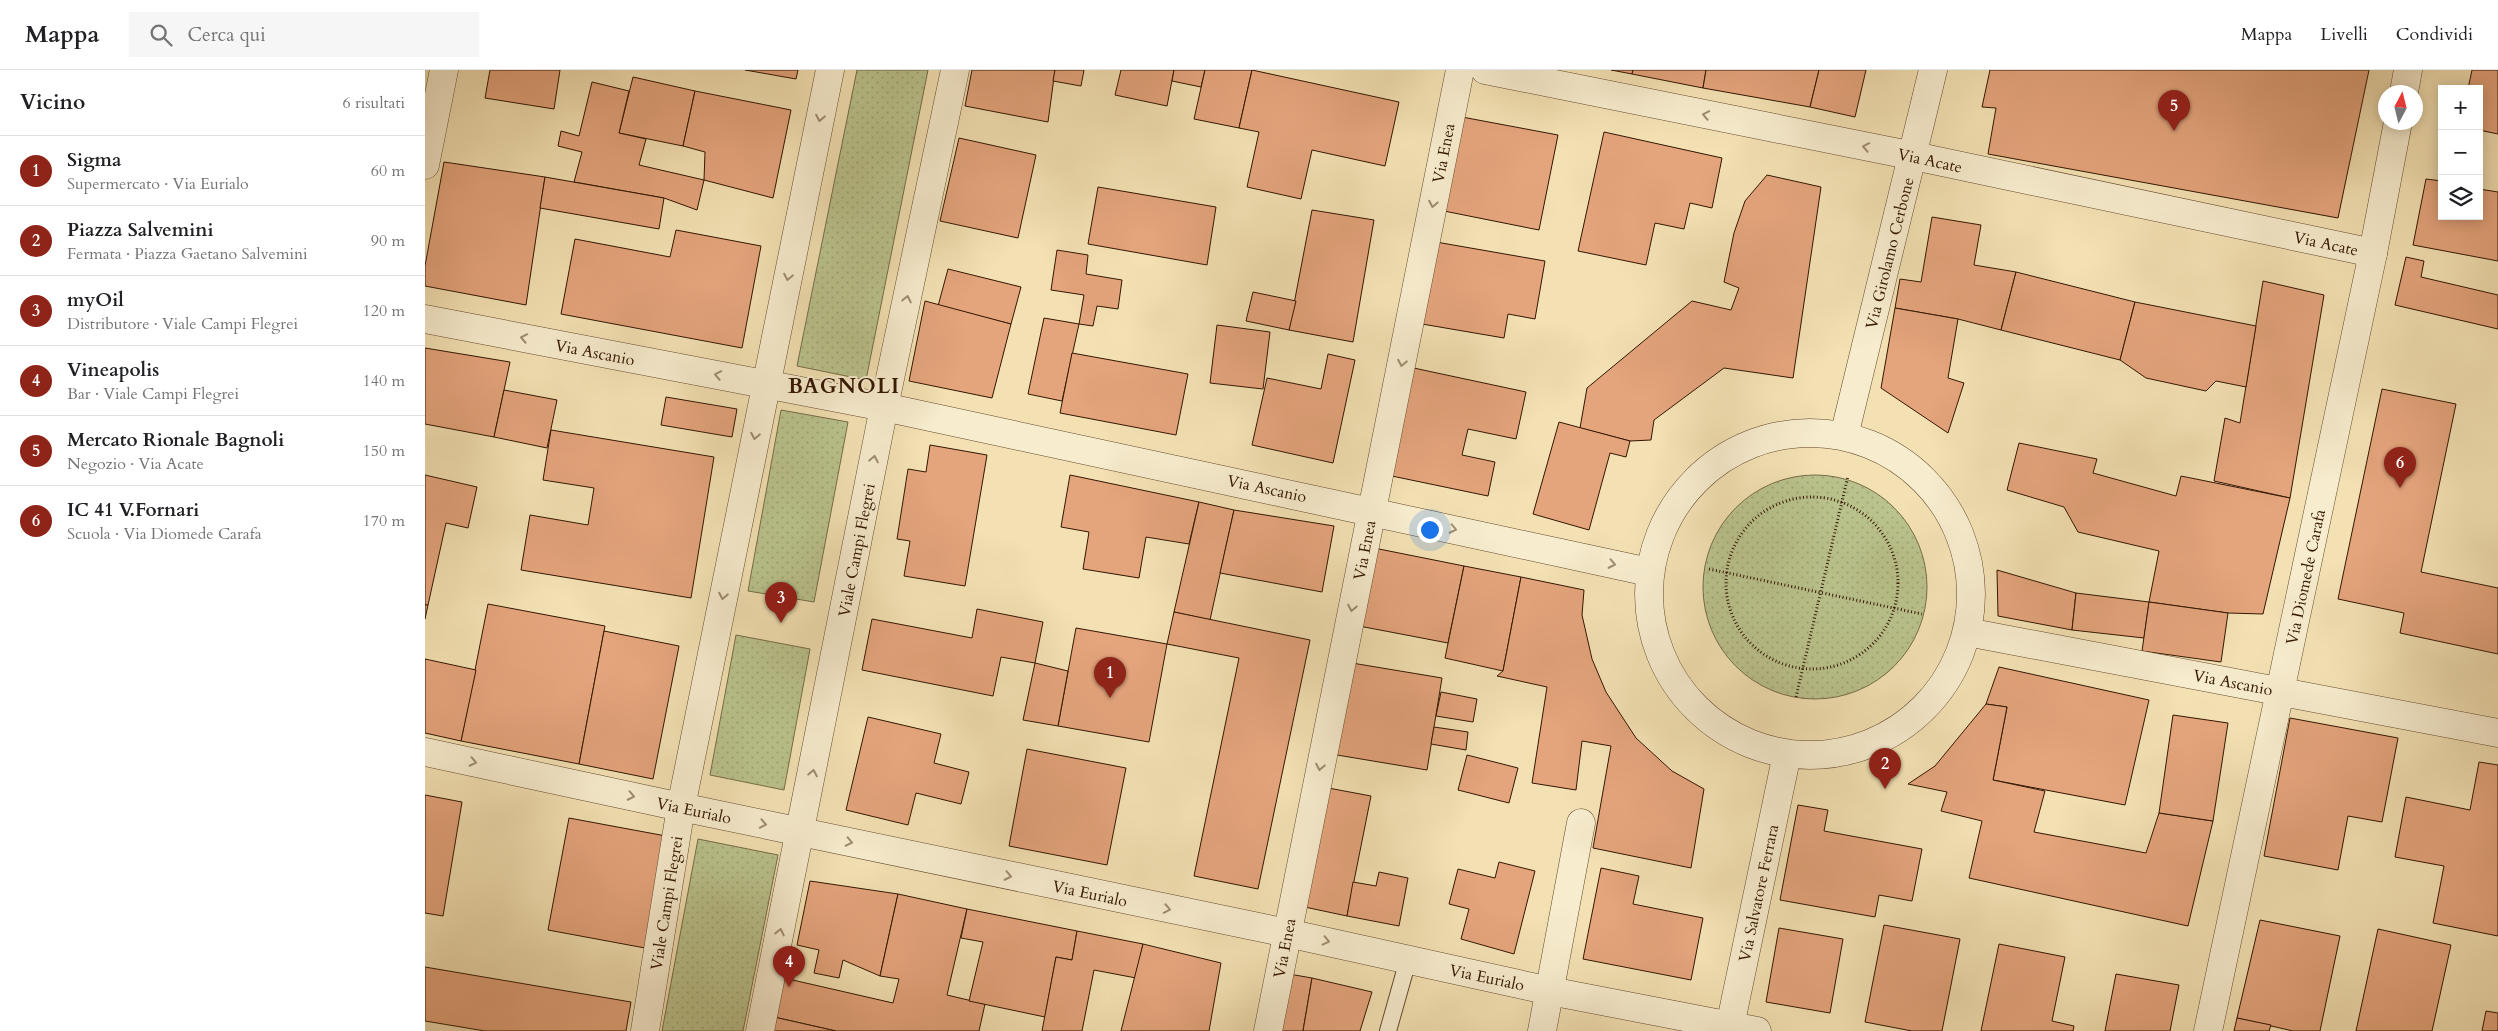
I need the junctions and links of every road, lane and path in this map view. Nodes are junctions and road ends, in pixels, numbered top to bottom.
1 (444, 70) edge
2 (830, 70) edge
3 (955, 70) edge
4 (1460, 70) edge
5 (1485, 70) edge
6 (1933, 70) edge
7 (2408, 70) edge
8 (2405, 85) edge
9 (2396, 130) edge
10 (1914, 156) junction
11 (425, 165) edge
12 (2373, 253) junction
13 (425, 320) edge
14 (766, 384) junction
15 (884, 407) junction
16 (1844, 436) junction
17 (1848, 476) dead end
18 (1842, 502) junction
19 (1371, 511) junction
20 (1709, 569) dead end
21 (1649, 572) junction
22 (1725, 573) junction
23 (1820, 592) junction
24 (1895, 608) junction
25 (1922, 614) dead end
26 (1967, 632) junction
27 (1803, 670) junction
28 (2281, 691) junction
29 (1796, 697) dead end
30 (2498, 733) edge
31 (425, 752) edge
32 (1787, 754) junction
33 (681, 808) junction
34 (1581, 823) dead end
35 (801, 832) junction
36 (1287, 933) junction
37 (1408, 960) junction
38 (1550, 991) junction
39 (1730, 1028) edge
40 (645, 1031) edge
41 (760, 1031) edge
42 (1268, 1031) edge
43 (1388, 1031) edge
44 (1541, 1031) edge
45 (1757, 1031) edge
46 (2208, 1031) edge

1 - 11 street
2 -> 14 street, Viale Campi Flegrei
15 -> 3 street, Viale Campi Flegrei
4 -> 19 street, Via Enea
10 -> 5 street, Via Acate
6 - 10 street, Via Girolamo Cerbone
7 - 8 street
9 - 12 street, Via Diomede Carafa
10 - 12 street, Via Acate
10 - 16 street, Via Girolamo Cerbone
12 - 28 street, Via Diomede Carafa
14 -> 13 street, Via Ascanio
14 - 15 street, Via Ascanio
14 -> 33 street, Viale Campi Flegrei
15 - 19 street, Via Ascanio
35 -> 15 street, Viale Campi Flegrei
16 - 21 street
16 - 26 street
17 - 18 path
18 - 22 path
18 - 23 path
18 - 24 path
19 -> 21 street, Via Ascanio
19 -> 36 street, Via Enea
20 - 22 path
21 - 32 street
22 - 23 path
22 - 27 path
23 - 24 path
23 - 27 path
24 - 25 path
24 - 27 path
26 - 28 street, Via Ascanio
26 - 32 street
27 - 29 path
28 - 30 street, Via Ascanio
28 - 46 street, Via Diomede Carafa
31 -> 33 street, Via Eurialo
32 - 39 street, Via Salvatore Ferrara
33 -> 35 street, Via Eurialo
33 - 40 street, Viale Campi Flegrei
34 - 38 street
35 -> 36 street, Via Eurialo
41 -> 35 street, Viale Campi Flegrei
36 -> 37 street, Via Eurialo
36 - 42 street, Via Enea
37 - 38 street, Via Eurialo
37 - 43 lane
38 - 39 street, Via Eurialo
38 - 44 street
39 - 45 street, Via Eurialo

